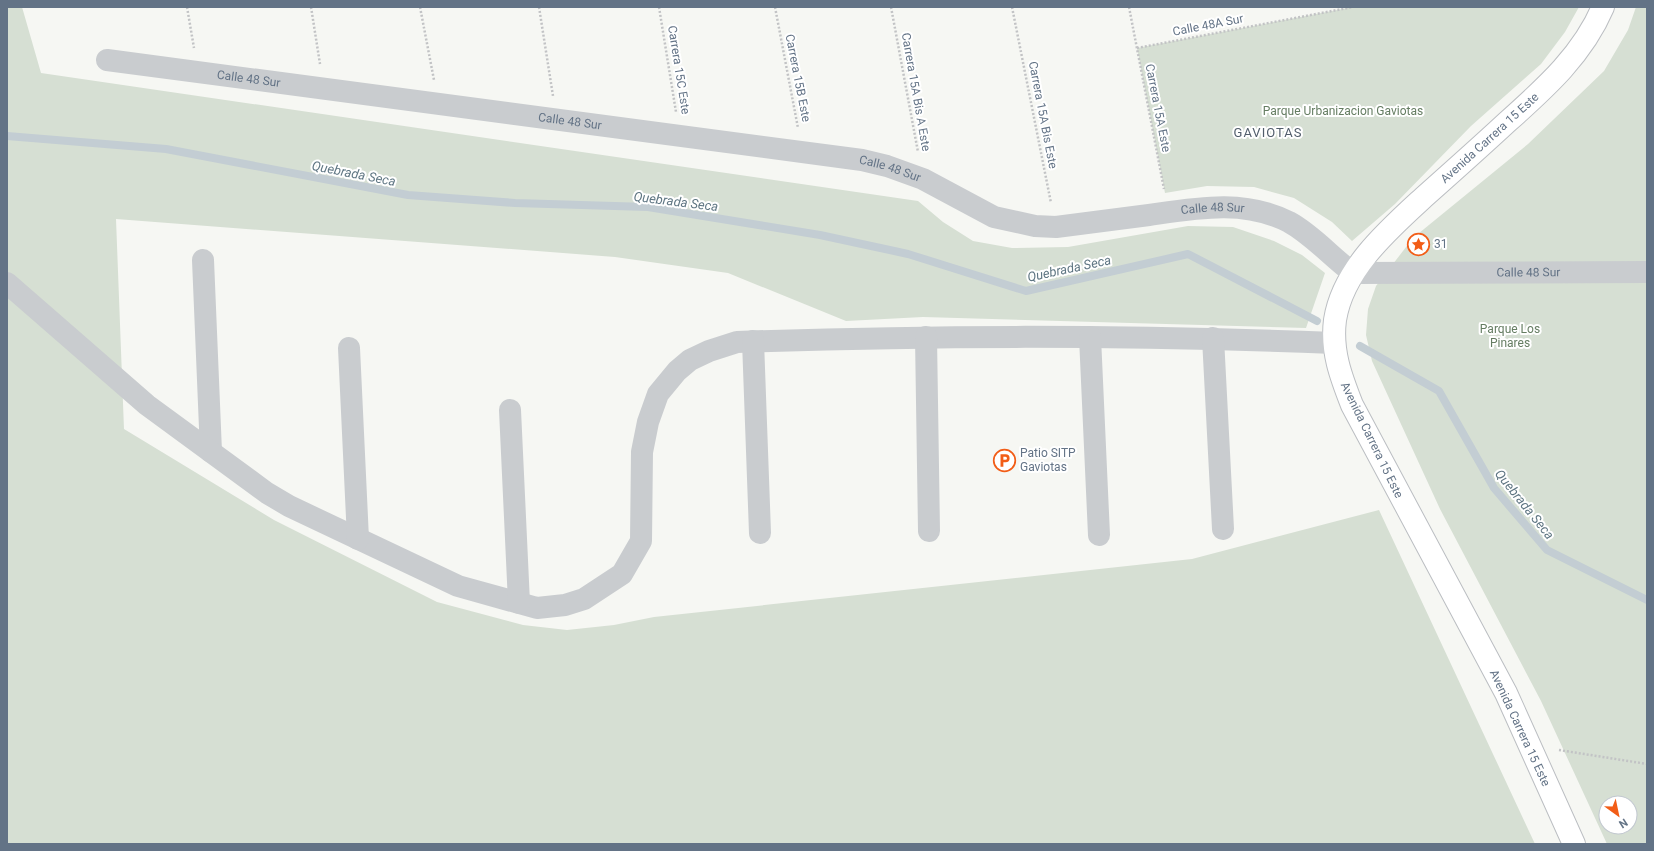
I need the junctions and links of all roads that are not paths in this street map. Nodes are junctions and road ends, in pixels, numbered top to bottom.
1 (1603, 7) edge
2 (107, 60) dead end
3 (203, 260) dead end
4 (1647, 272) edge
5 (1353, 273) junction
6 (7, 283) edge
7 (926, 337) junction
8 (1090, 337) junction
9 (1213, 338) junction
10 (753, 341) junction
11 (1334, 343) junction
12 (349, 348) dead end
13 (510, 410) dead end
14 (211, 452) junction
15 (1223, 529) dead end
16 (929, 531) dead end
17 (760, 533) dead end
18 (1099, 535) dead end
19 (358, 539) junction
20 (519, 603) junction
21 (1574, 844) edge

1 - 5 main road, Avenida Carrera 15 Este
2 - 5 street, Calle 48 Sur
3 - 14 street
4 - 5 street, Calle 48 Sur
5 - 11 main road, Avenida Carrera 15 Este
6 - 14 street
7 - 8 street
7 - 10 street
7 - 16 street
8 - 9 street
8 - 18 street
9 - 11 street
9 - 15 street
10 - 17 street
10 - 20 street
11 - 21 main road, Avenida Carrera 15 Este
12 - 19 street
13 - 20 street
14 - 19 street
19 - 20 street

